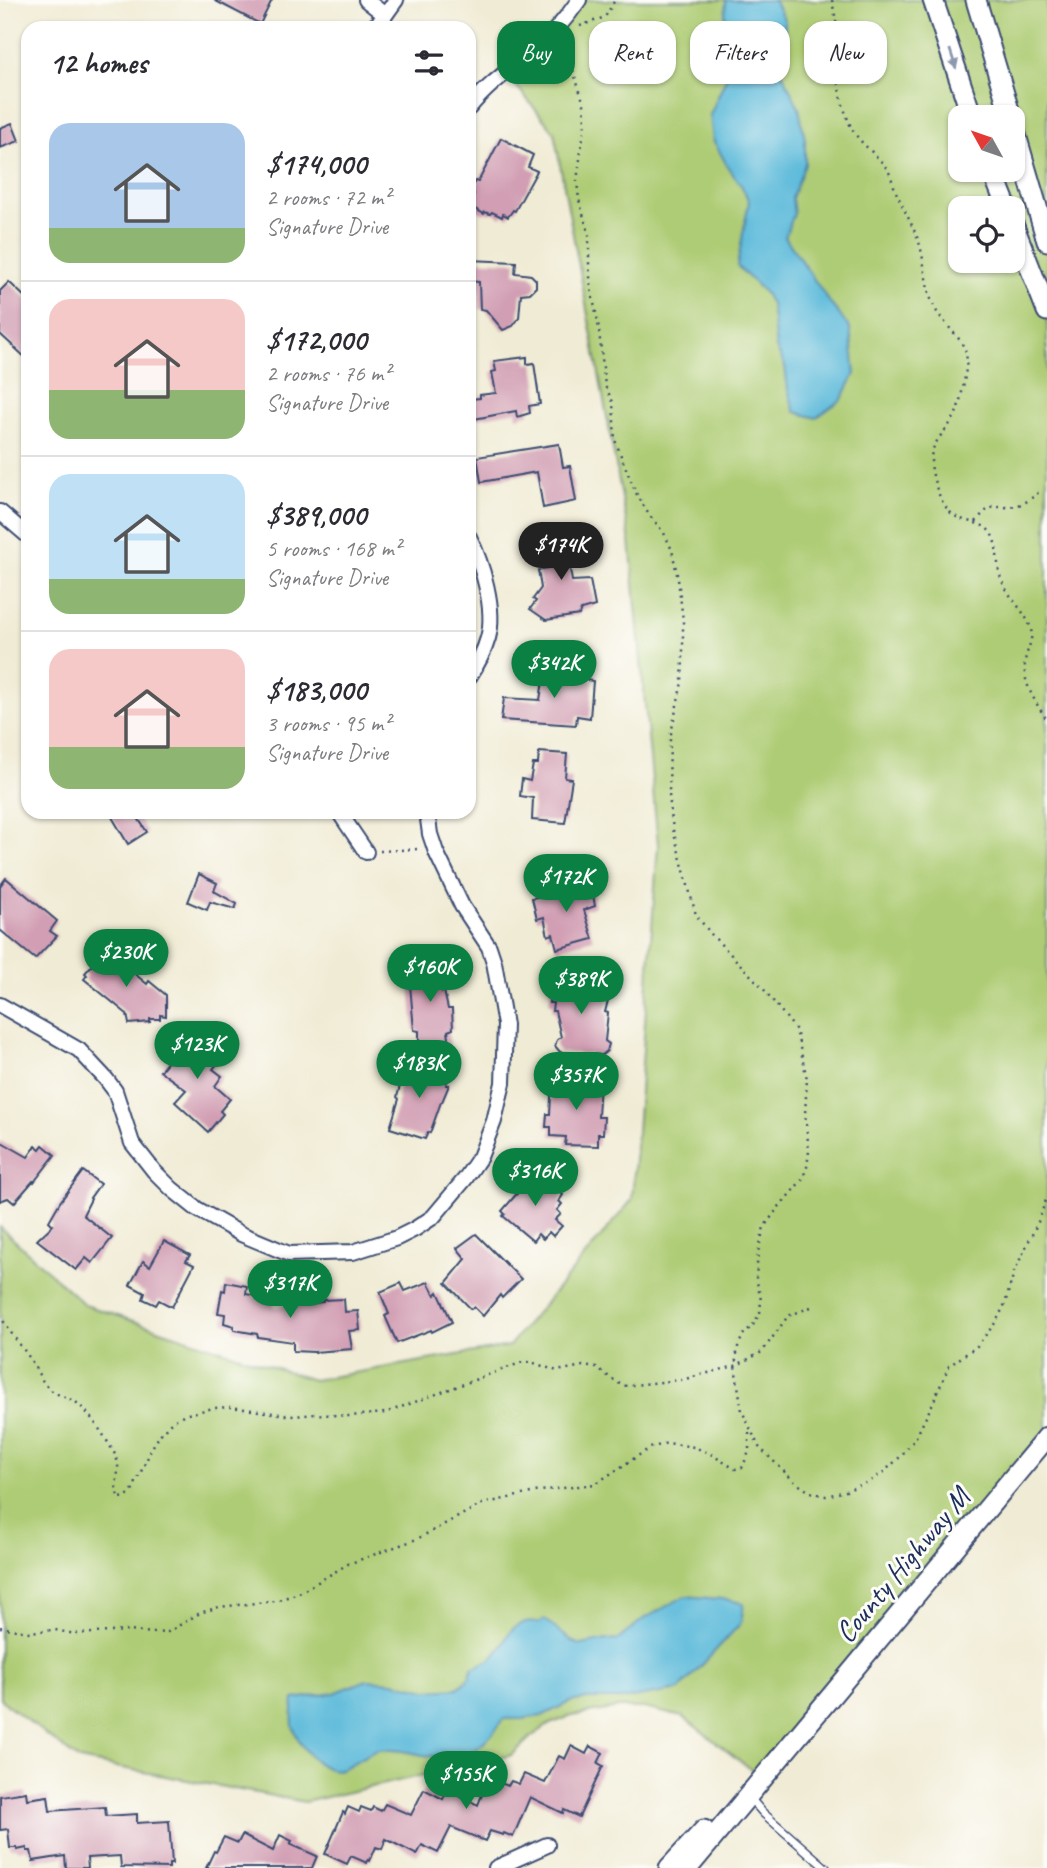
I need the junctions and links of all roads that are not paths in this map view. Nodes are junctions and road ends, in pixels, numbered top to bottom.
1 (366, 0) edge
2 (397, 0) edge
3 (579, 0) edge
4 (933, 0) edge
5 (976, 0) edge
6 (386, 15) junction
7 (381, 21) edge
8 (476, 99) edge
9 (968, 105) edge
10 (1007, 105) edge
11 (1026, 169) edge
12 (1047, 241) edge
13 (1025, 255) edge
14 (1047, 311) edge
15 (0, 512) edge
16 (21, 530) edge
17 (476, 552) edge
18 (476, 666) edge
19 (344, 819) edge
20 (428, 819) edge
21 (366, 852) road end
22 (0, 1005) edge
23 (1047, 1437) edge
24 (803, 1730) junction
25 (747, 1795) junction
26 (547, 1845) dead end
27 (496, 1868) edge
28 (669, 1868) edge
29 (688, 1868) edge
30 (826, 1868) edge

1 - 6 street
2 - 6 street
3 - 8 street
4 -> 9 main road
5 - 10 main road
6 - 7 street
11 - 12 main road
13 - 14 main road
15 - 16 street
17 - 18 street
19 - 21 street
20 - 22 street
23 - 24 main road, County Highway M
24 - 25 main road, County Highway M
24 - 28 main road, County Highway M
25 - 29 main road, County Highway M
25 - 30 lane
26 - 27 street

